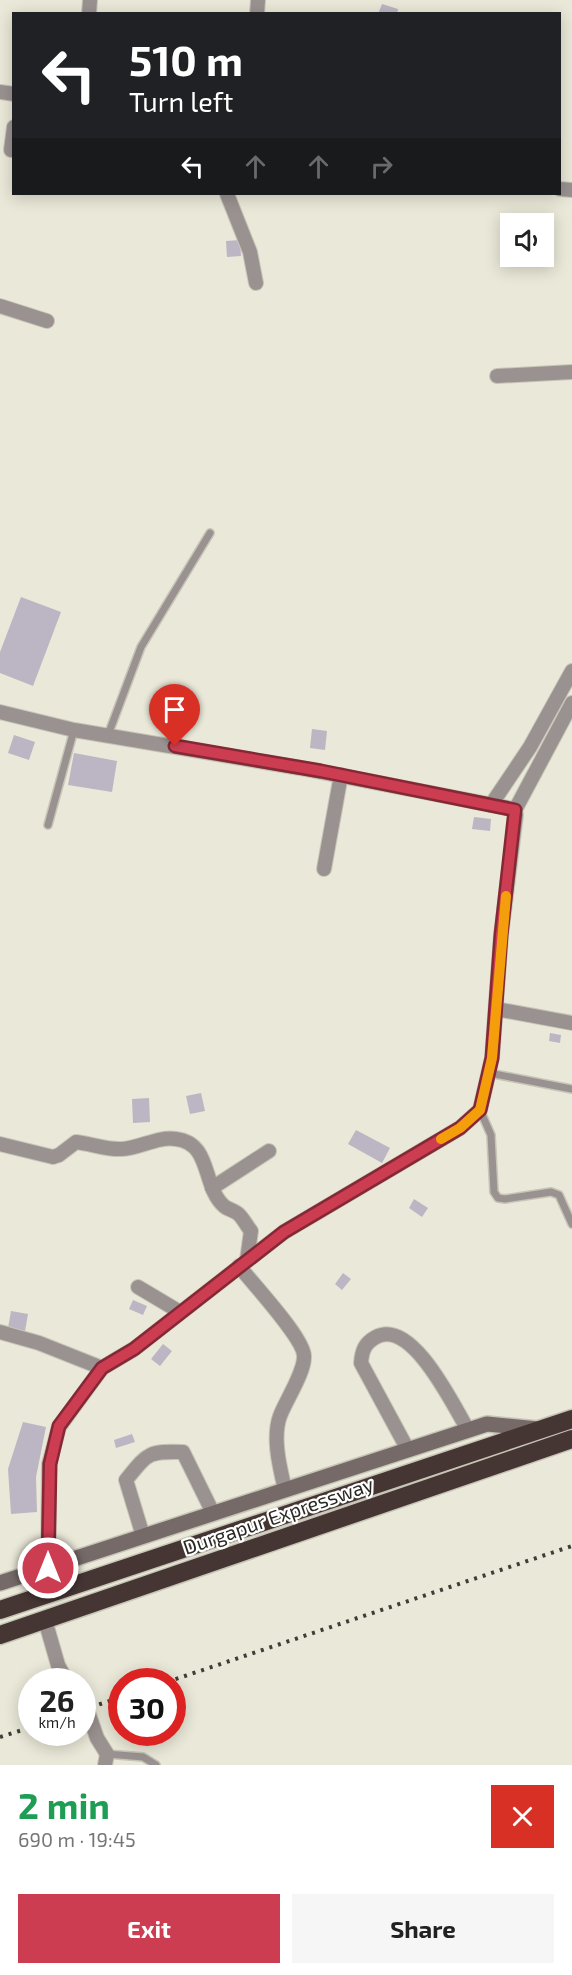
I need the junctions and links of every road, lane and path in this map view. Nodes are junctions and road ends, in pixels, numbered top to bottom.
1 (12, 142) edge
2 (11, 150) dead end
3 (227, 195) edge
4 (256, 283) dead end
5 (0, 306) edge
6 (47, 321) dead end
7 (572, 372) edge
8 (497, 376) dead end
9 (210, 533) dead end
10 (572, 671) edge
11 (572, 703) edge
12 (0, 712) edge
13 (74, 730) junction
14 (108, 735) junction
15 (341, 776) junction
16 (504, 808) junction
17 (48, 825) dead end
18 (324, 869) dead end
19 (496, 1009) junction
20 (572, 1023) edge
21 (489, 1073) junction
22 (572, 1089) edge
23 (480, 1110) junction
24 (0, 1144) edge
25 (269, 1151) dead end
26 (212, 1188) junction
27 (572, 1224) edge
28 (243, 1263) junction
29 (138, 1287) dead end
30 (180, 1312) junction
31 (0, 1332) edge
32 (102, 1368) junction
33 (572, 1419) edge
34 (468, 1430) junction
35 (541, 1430) junction
36 (572, 1439) edge
37 (408, 1450) junction
38 (285, 1490) junction
39 (213, 1513) junction
40 (143, 1536) junction
41 (48, 1568) junction
42 (0, 1583) edge
43 (0, 1610) edge
44 (45, 1620) junction
45 (0, 1635) edge
46 (60, 1668) edge
47 (96, 1735) edge
48 (106, 1759) edge
49 (156, 1765) edge

1 - 2 street
3 - 4 street
5 - 6 street
7 - 8 street
9 - 14 lane
10 - 16 street
11 - 16 street
12 - 13 street
13 - 14 street
13 - 17 lane
14 - 15 street
15 - 16 street
15 - 18 street
16 - 19 street
19 - 20 street
19 - 21 street
21 - 22 lane
21 - 23 street
23 - 27 lane
23 - 28 street
24 - 26 street
25 - 26 street
26 - 28 street
28 - 30 street
28 - 38 street
29 - 30 street
30 - 32 street
31 - 32 street
32 - 41 street
33 - 35 highway, Durgapur Expressway
34 - 35 street
34 - 37 street
34 - 37 street
35 - 43 highway, Durgapur Expressway
36 - 44 highway, Durgapur Expressway
37 - 38 street
38 - 39 street
39 - 40 street
39 - 40 street
40 - 41 street
41 - 42 street
44 - 45 highway, Durgapur Expressway
44 - 46 street
47 - 48 street
48 - 49 lane

